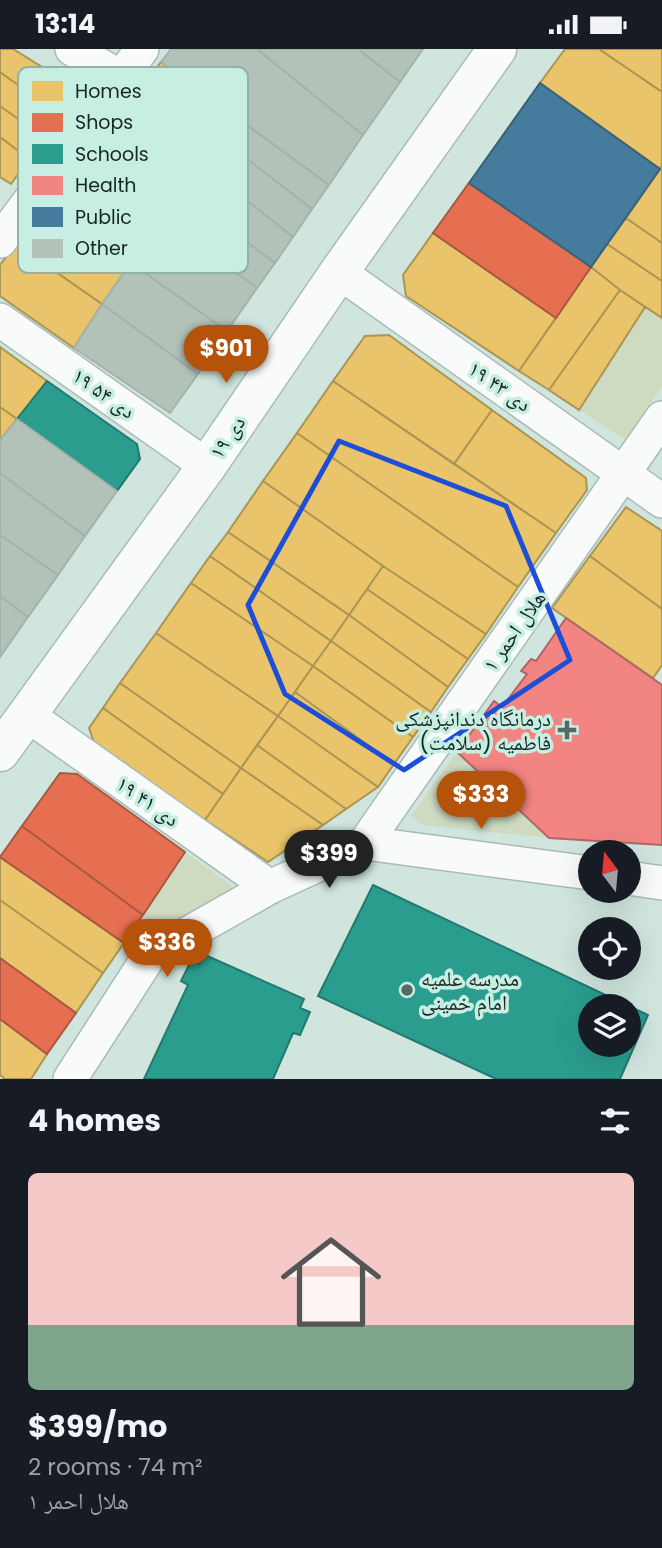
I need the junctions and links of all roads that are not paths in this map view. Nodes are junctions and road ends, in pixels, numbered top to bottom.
1 (72, 49) edge
2 (142, 49) edge
3 (497, 49) edge
4 (102, 67) edge
5 (129, 67) edge
6 (18, 217) edge
7 (0, 241) edge
8 (339, 272) junction
9 (0, 320) edge
10 (662, 418) edge
11 (207, 466) junction
12 (624, 473) junction
13 (662, 501) edge
14 (26, 715) junction
15 (0, 752) edge
16 (365, 843) junction
17 (578, 871) edge
18 (641, 880) edge
19 (662, 883) edge
20 (270, 887) junction
21 (71, 1079) edge

1 - 4 street
2 - 5 street
3 - 8 main road, ۱۹ دی
6 - 7 street
8 - 11 main road, ۱۹ دی
8 - 12 street, ۱۹ دی ۴۳
9 - 11 street, ۱۹ دی ۵۴
10 - 12 street, هلال احمر ۱
11 - 14 main road, ۱۹ دی
12 - 13 street, ۱۹ دی ۴۳
12 - 16 street, هلال احمر ۱
14 - 15 main road, ۱۹ دی
14 - 20 street, ۱۹ دی ۴۱
16 - 17 street
16 - 20 street
18 - 19 street
20 - 21 street

